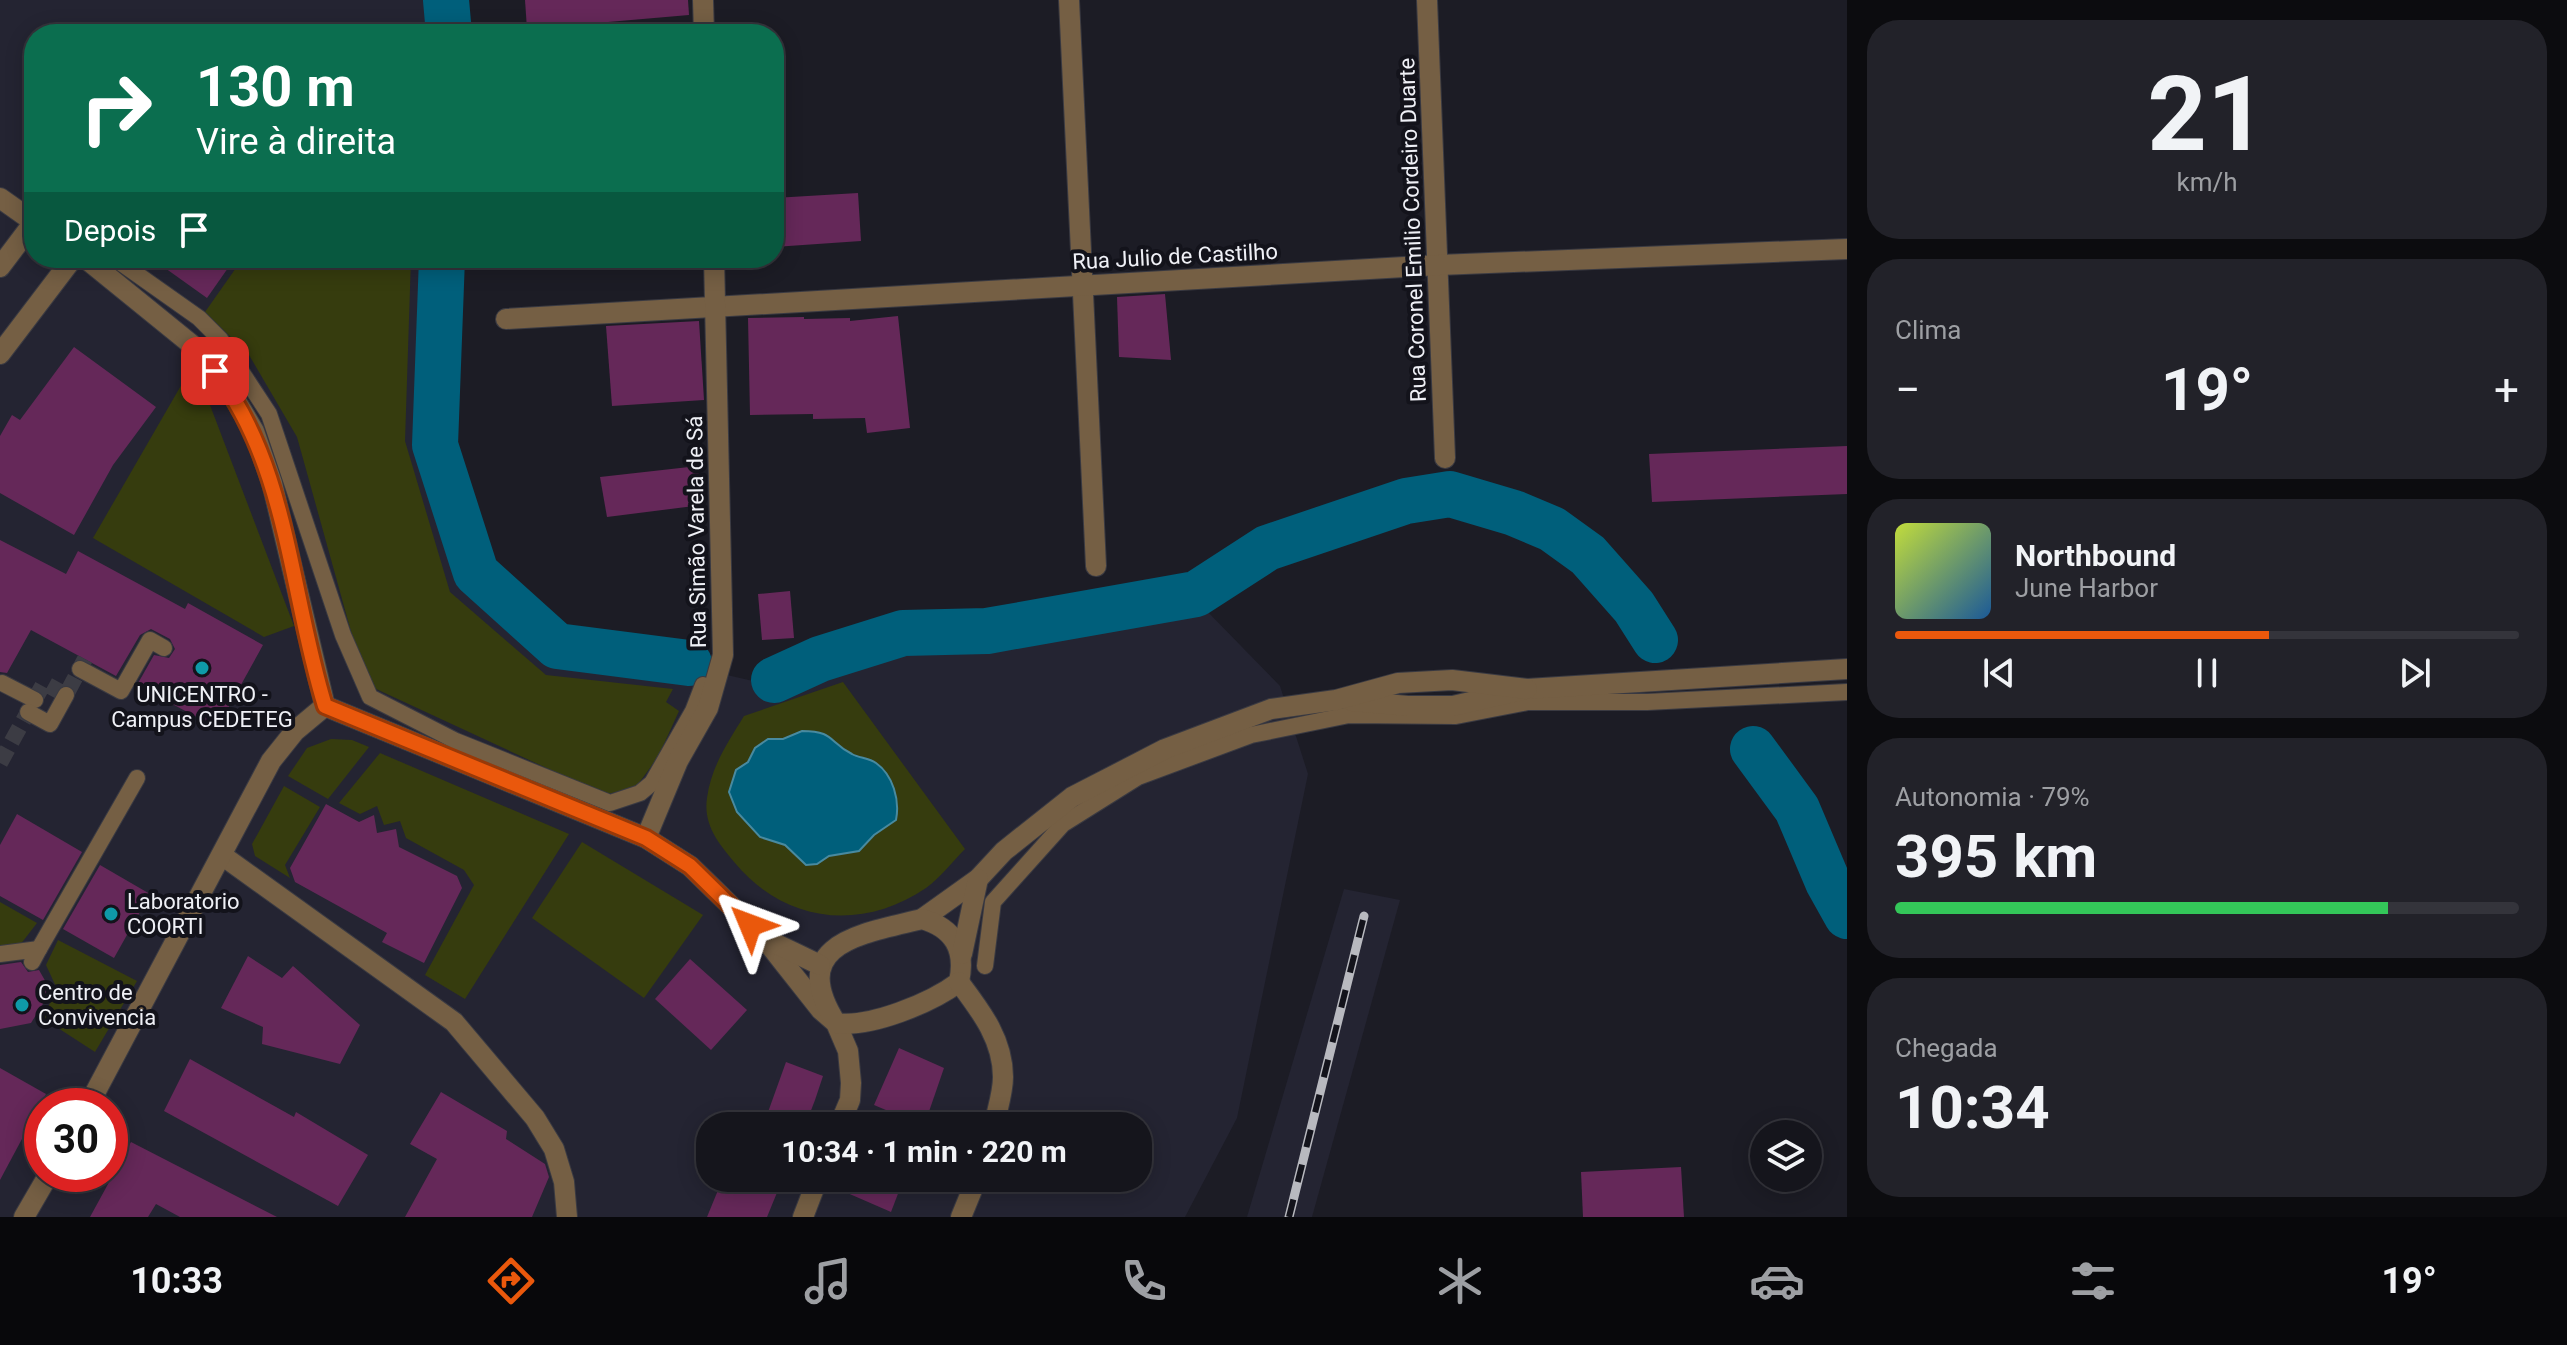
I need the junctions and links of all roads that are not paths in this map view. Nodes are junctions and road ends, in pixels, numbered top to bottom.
1 (703, 0) edge
2 (1069, 0) edge
3 (1427, 0) edge
4 (704, 24) edge
5 (0, 198) edge
6 (24, 215) edge
7 (24, 235) edge
8 (1847, 249) edge
9 (1439, 265) junction
10 (0, 267) edge
11 (65, 268) edge
12 (97, 268) edge
13 (128, 268) edge
14 (714, 268) edge
15 (1083, 286) junction
16 (716, 307) junction
17 (506, 319) dead end
18 (0, 354) edge
19 (1445, 458) dead end
20 (1096, 566) dead end
21 (164, 648) dead end
22 (80, 669) dead end
23 (1847, 669) edge
24 (2, 683) edge
25 (703, 685) dead end
26 (1847, 692) edge
27 (66, 695) dead end
28 (325, 706) junction
29 (137, 778) dead end
30 (646, 838) junction
31 (223, 856) junction
32 (978, 879) junction
33 (922, 919) junction
34 (764, 938) junction
35 (0, 954) edge
36 (962, 954) junction
37 (820, 965) junction
38 (985, 966) dead end
39 (959, 982) junction
40 (836, 1023) junction
41 (98, 1088) edge
42 (845, 1112) edge
43 (997, 1112) edge
44 (39, 1192) edge
45 (813, 1192) edge
46 (971, 1192) edge
47 (24, 1217) edge
48 (567, 1217) edge
49 (803, 1217) edge
50 (961, 1217) edge

1 - 4 street
2 - 15 street
3 - 9 street, Rua Coronel Emilio Cordeiro Duarte
5 - 6 street
7 - 10 street
8 - 9 street, Rua Julio de Castilho
9 - 15 street, Rua Julio de Castilho
9 - 19 street, Rua Coronel Emilio Cordeiro Duarte
11 - 18 street
12 - 28 street
13 - 25 street
14 - 16 street, Rua Simão Varela de Sá
15 - 16 street, Rua Julio de Castilho
15 - 20 street
16 - 17 street, Rua Julio de Castilho
16 - 30 street, Rua Simão Varela de Sá
21 - 22 street
23 - 32 street
24 - 27 street
26 - 38 street
28 - 30 street
28 - 31 street
29 - 35 street
30 - 34 street
31 - 41 street
31 - 48 street
32 - 33 street
32 - 36 street
33 - 36 street
33 - 37 street
34 - 37 street
34 - 40 street
36 - 39 street
37 - 40 street
39 - 40 street
39 - 43 street
40 - 42 street
44 - 47 street
45 - 49 street
46 - 50 street

